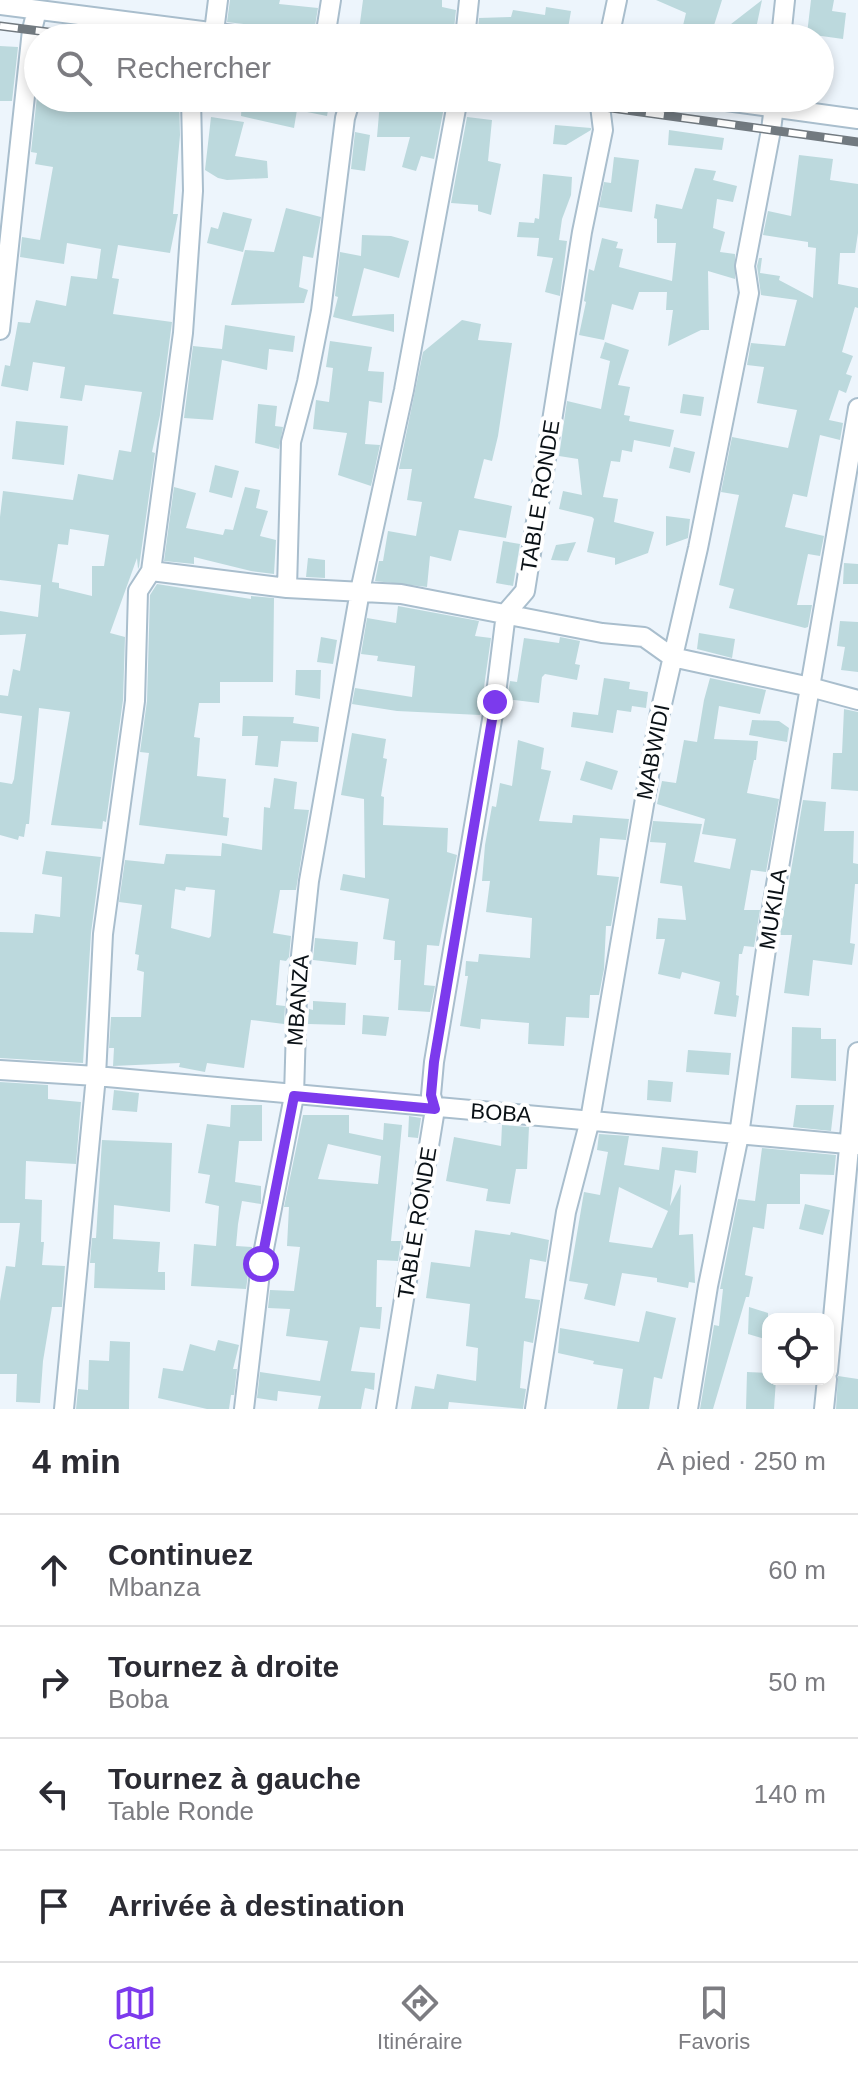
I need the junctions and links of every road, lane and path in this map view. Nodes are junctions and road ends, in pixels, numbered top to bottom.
1 (218, 0) edge
2 (331, 0) edge
3 (469, 0) edge
4 (617, 0) edge
5 (785, 0) edge
6 (0, 5) edge
7 (92, 8) edge
8 (37, 10) junction
9 (34, 24) edge
10 (162, 24) edge
11 (213, 24) edge
12 (327, 24) edge
13 (466, 24) edge
14 (612, 24) edge
15 (782, 24) edge
16 (24, 105) edge
17 (191, 112) edge
18 (347, 112) edge
19 (455, 112) edge
20 (601, 112) edge
21 (773, 112) edge
22 (822, 112) edge
23 (858, 119) edge
24 (0, 330) edge
25 (858, 408) edge
26 (151, 571) junction
27 (287, 588) junction
28 (360, 591) junction
29 (506, 613) junction
30 (672, 657) junction
31 (810, 687) junction
32 (858, 700) edge
33 (858, 1052) edge
34 (0, 1070) edge
35 (96, 1076) junction
36 (294, 1096) junction
37 (435, 1109) junction
38 (590, 1120) junction
39 (739, 1135) junction
40 (854, 1145) edge
41 (834, 1319) edge
42 (826, 1385) edge
43 (64, 1409) edge
44 (244, 1409) edge
45 (386, 1409) edge
46 (535, 1409) edge
47 (688, 1409) edge
48 (824, 1409) edge

1 - 11 street
2 - 12 street
3 - 13 street
4 - 14 street
5 - 15 street
6 - 8 street
7 - 8 street
7 - 10 street
8 - 9 street
16 - 24 street
17 - 26 street
18 - 27 street
19 - 28 street, MBANZA
20 - 29 street, TABLE RONDE
21 - 30 street, MABWIDI
22 - 23 street
25 - 31 street, MUKILA
26 - 27 street
26 - 35 street
27 - 28 street
28 - 29 street
28 - 36 street, MBANZA
29 - 30 street
29 - 37 street, TABLE RONDE
30 - 31 street
30 - 38 street, MABWIDI
31 - 32 street
31 - 39 street, MUKILA
33 - 40 street
34 - 35 street, BOBA
35 - 36 street, BOBA
35 - 43 street
36 - 37 street, BOBA
36 - 44 street, MBANZA
37 - 38 street, BOBA
37 - 45 street, TABLE RONDE
38 - 39 street, BOBA
38 - 46 street, MABWIDI
39 - 40 street, BOBA
39 - 47 street, MUKILA
40 - 41 street
42 - 48 street

